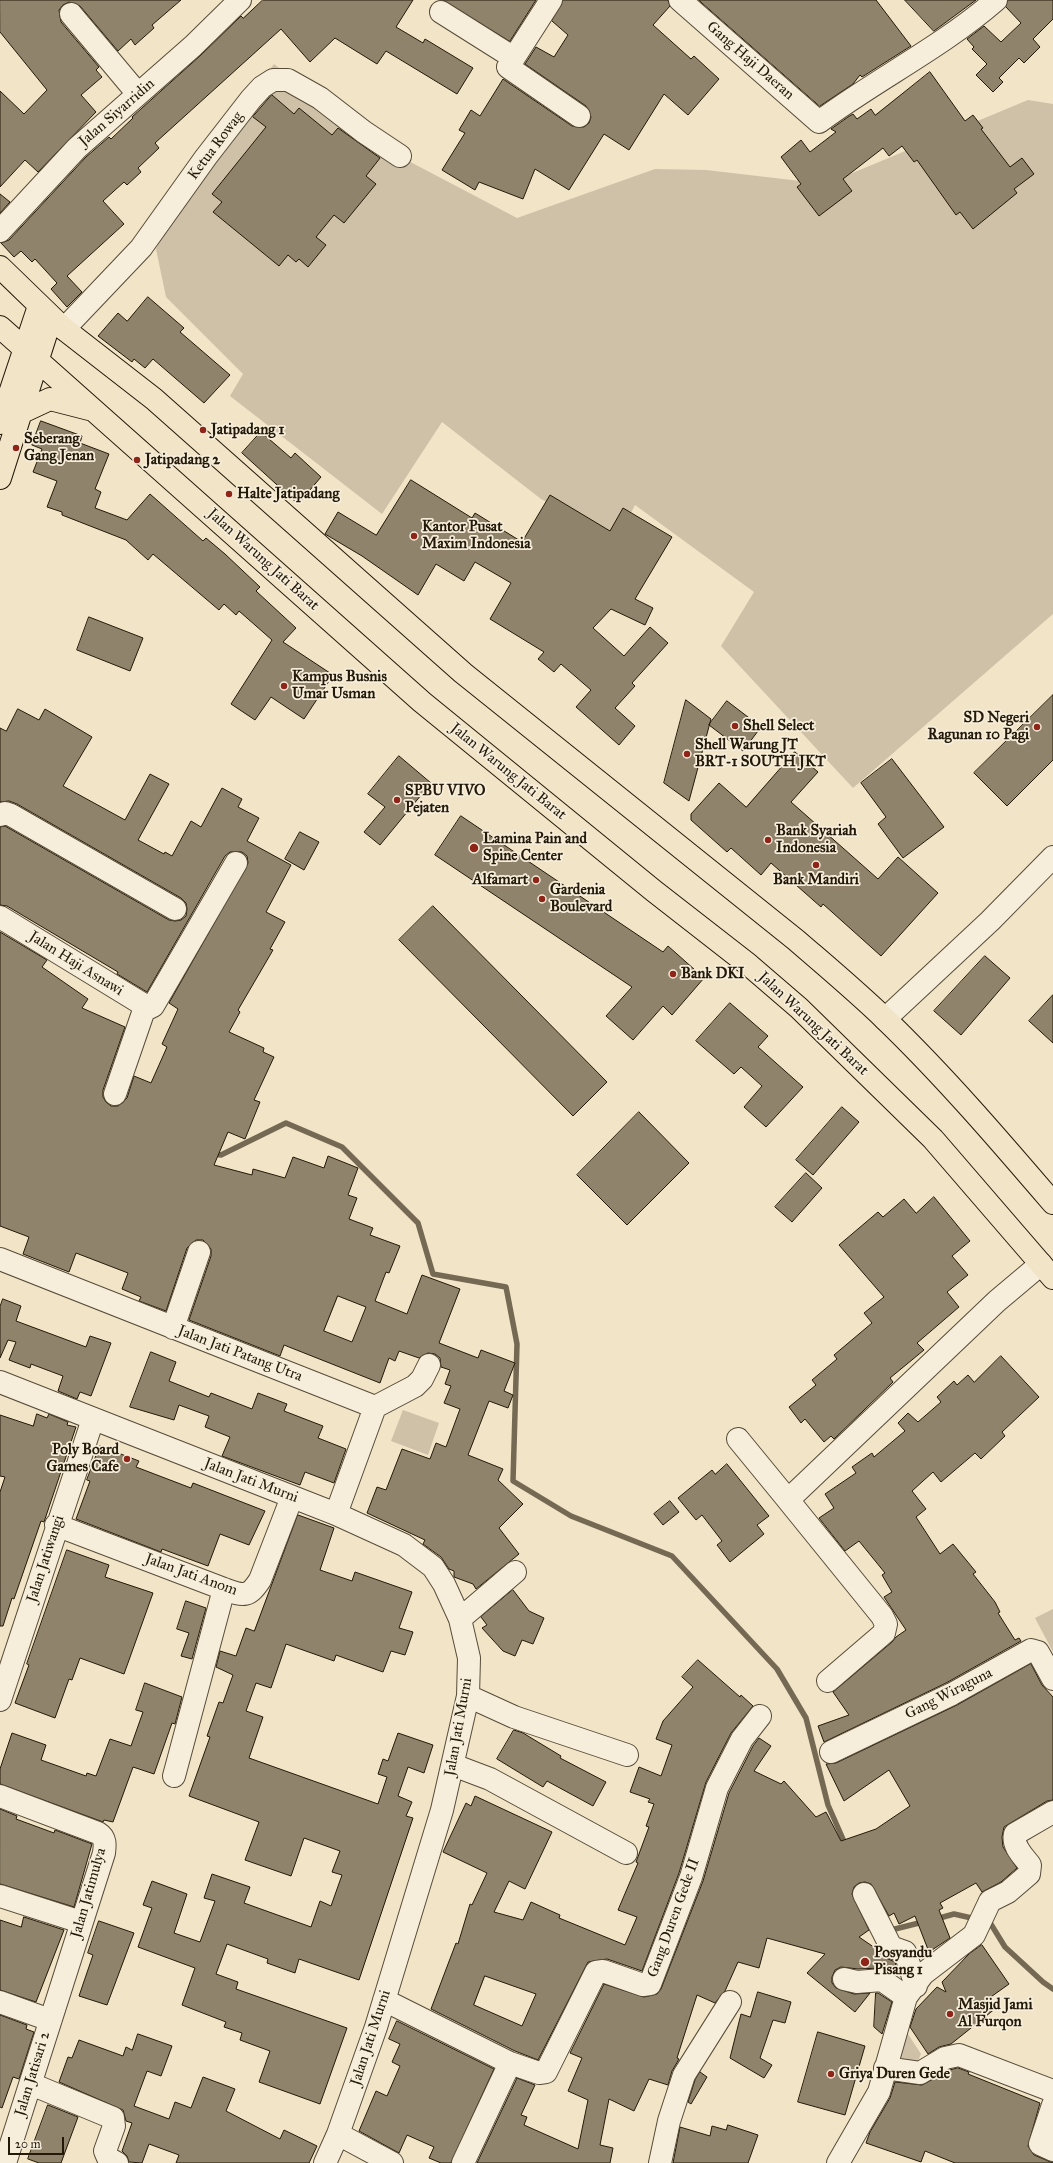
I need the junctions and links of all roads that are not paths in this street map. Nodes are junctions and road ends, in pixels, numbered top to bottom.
1 (240, 0) edge
2 (551, 0) edge
3 (680, 0) edge
4 (994, 2) edge
5 (441, 12) dead end
6 (71, 14) dead end
7 (511, 62) junction
8 (138, 94) junction
9 (579, 116) dead end
10 (400, 156) dead end
11 (0, 231) edge
12 (0, 267) edge
13 (51, 317) junction
14 (3, 329) edge
15 (31, 353) junction
16 (12, 383) junction
17 (92, 410) junction
18 (20, 413) junction
19 (0, 423) edge
20 (0, 478) edge
21 (0, 814) edge
22 (1053, 857) edge
23 (236, 863) dead end
24 (175, 909) dead end
25 (0, 916) edge
26 (149, 1006) junction
27 (885, 1019) junction
28 (115, 1094) dead end
29 (1053, 1203) edge
30 (199, 1252) dead end
31 (0, 1259) edge
32 (1047, 1271) edge
33 (173, 1328) junction
34 (429, 1365) dead end
35 (0, 1382) edge
36 (375, 1407) junction
37 (93, 1419) junction
38 (738, 1439) dead end
39 (292, 1497) junction
40 (788, 1500) junction
41 (336, 1514) junction
42 (56, 1525) junction
43 (515, 1572) dead end
44 (224, 1589) junction
45 (460, 1619) junction
46 (1053, 1679) edge
47 (828, 1681) dead end
48 (468, 1696) junction
49 (0, 1700) edge
50 (760, 1716) dead end
51 (831, 1752) dead end
52 (627, 1755) dead end
53 (453, 1765) junction
54 (174, 1776) dead end
55 (0, 1796) edge
56 (1053, 1812) edge
57 (626, 1852) dead end
58 (864, 1894) dead end
59 (0, 1896) edge
60 (81, 1922) junction
61 (844, 1979) dead end
62 (911, 1992) junction
63 (384, 2000) junction
64 (0, 2002) edge
65 (730, 2002) dead end
66 (51, 2014) junction
67 (510, 2063) junction
68 (885, 2068) junction
69 (31, 2084) junction
70 (1053, 2091) edge
71 (1053, 2105) edge
72 (338, 2134) junction
73 (1053, 2150) edge
74 (5, 2163) edge
75 (117, 2163) edge
76 (324, 2163) edge
77 (392, 2163) edge
78 (463, 2163) edge
79 (660, 2163) edge
80 (838, 2163) edge

1 - 8 street, Jalan Siyarridin
2 - 7 street
3 - 4 street, Gang Haji Daeran
5 - 7 street
6 - 8 street
7 - 9 street
8 - 11 street, Jalan Siyarridin
10 - 13 street, Ketua Rowag
12 - 13 main road
13 - 15 main road
13 - 27 main road
14 - 15 main road, Jalan Warung Jati Barat
14 - 16 main road
15 - 16 main road
15 - 17 main road, Jalan Warung Jati Barat
15 - 18 main road
16 - 19 main road
17 - 18 main road
17 - 32 main road, Jalan Warung Jati Barat
18 - 20 main road
21 - 24 street
22 - 27 street
23 - 26 street
25 - 26 street, Jalan Haji Asnawi
26 - 28 street
27 - 29 main road
30 - 33 street
31 - 33 street, Jalan Jati Patang Utra
32 - 40 street
33 - 36 street, Jalan Jati Patang Utra
34 - 36 street
35 - 37 street, Jalan Jati Murni
36 - 41 street
37 - 39 street, Jalan Jati Murni
37 - 42 street, Jalan Jatiwangi
38 - 40 street
39 - 41 street, Jalan Jati Murni
39 - 44 street, Jalan Jati Anom
40 - 47 street
41 - 45 street, Jalan Jati Murni
42 - 44 street, Jalan Jati Anom
42 - 49 street, Jalan Jatiwangi
43 - 45 street
44 - 54 street
45 - 48 street, Jalan Jati Murni
46 - 51 street, Gang Wiraguna
48 - 52 street
48 - 53 street, Jalan Jati Murni
50 - 67 street, Gang Duren Gede II
53 - 57 street
53 - 63 street, Jalan Jati Murni
55 - 60 street, Jalan Jatimulya
56 - 62 street
58 - 62 street
59 - 60 street
60 - 66 street, Jalan Jatimulya
61 - 62 street
62 - 68 street
63 - 67 street
63 - 72 street, Jalan Jati Murni
64 - 66 street
65 - 79 street
66 - 69 street, Jalan Jatisari 2
67 - 78 street
68 - 70 street
68 - 80 street
69 - 74 street, Jalan Jatisari 2
69 - 75 street
71 - 73 street
72 - 76 street, Jalan Jati Murni
72 - 77 street

